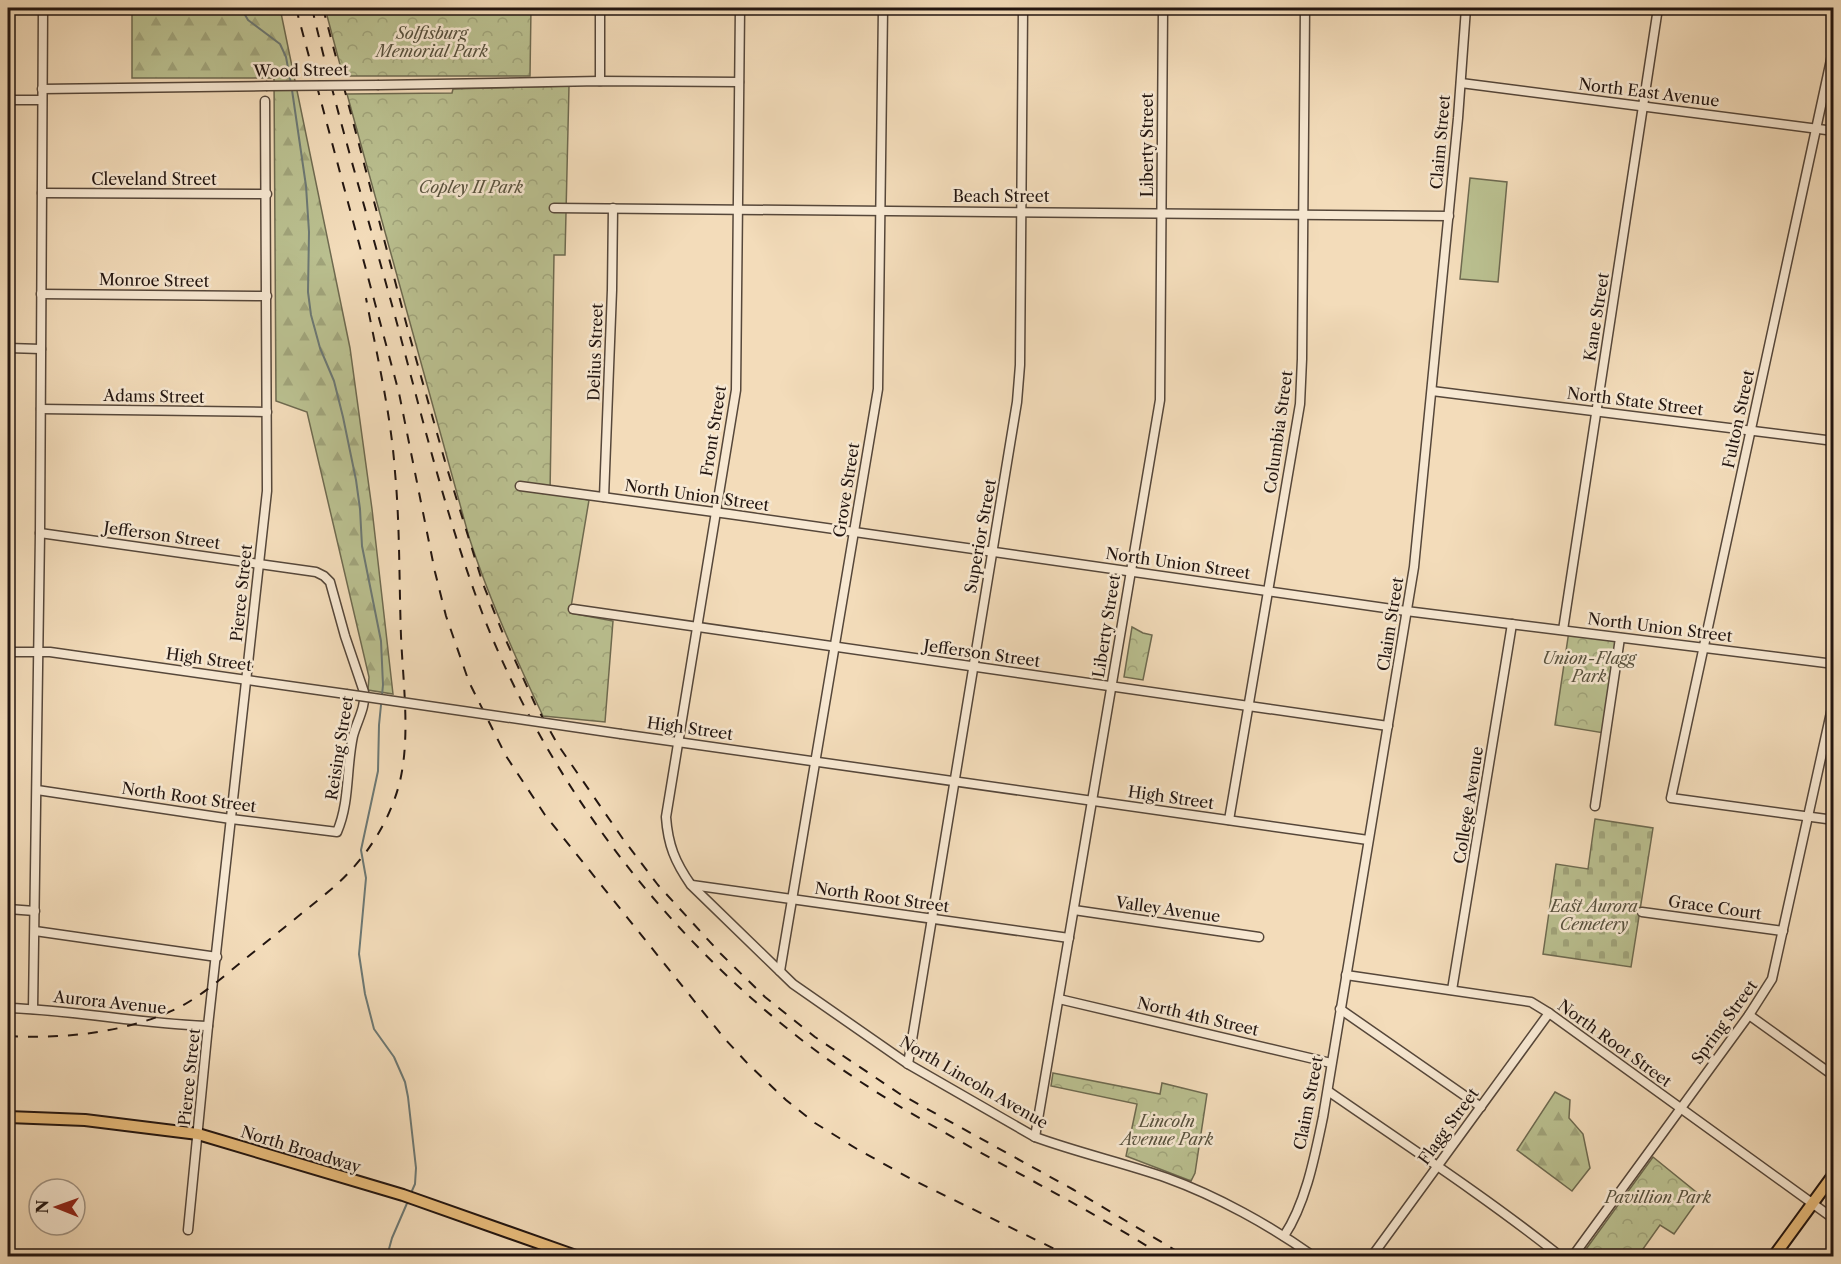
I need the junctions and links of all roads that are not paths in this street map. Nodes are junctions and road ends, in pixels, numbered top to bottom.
1 (43, 8) edge
2 (600, 8) edge
3 (740, 8) edge
4 (883, 8) edge
5 (1023, 8) edge
6 (1163, 8) edge
7 (1305, 8) edge
8 (1466, 8) edge
9 (1658, 8) edge
10 (1833, 46) edge
11 (600, 81) junction
12 (739, 82) junction
13 (1461, 83) junction
14 (42, 89) junction
15 (8, 100) edge
16 (42, 100) junction
17 (265, 100) dead end
18 (1643, 106) junction
19 (1816, 129) junction
20 (1833, 131) edge
21 (42, 193) junction
22 (267, 194) junction
23 (554, 208) dead end
24 (613, 208) junction
25 (738, 209) junction
26 (880, 210) junction
27 (1021, 212) junction
28 (1161, 213) junction
29 (1303, 214) junction
30 (1449, 216) junction
31 (41, 294) junction
32 (267, 296) junction
33 (8, 348) edge
34 (41, 349) junction
35 (1432, 391) junction
36 (41, 409) junction
37 (1597, 411) junction
38 (267, 412) junction
39 (1750, 431) junction
40 (1833, 441) edge
41 (520, 486) dead end
42 (604, 497) junction
43 (716, 513) junction
44 (854, 532) junction
45 (40, 533) junction
46 (992, 552) junction
47 (259, 564) junction
48 (316, 572) joint
49 (1130, 572) junction
50 (1268, 591) junction
51 (573, 609) dead end
52 (1407, 611) junction
53 (1512, 624) junction
54 (697, 627) junction
55 (1563, 630) junction
56 (1620, 638) junction
57 (836, 647) junction
58 (1703, 647) junction
59 (8, 652) edge
60 (38, 652) junction
61 (1833, 664) edge
62 (973, 666) junction
63 (246, 680) junction
64 (1111, 687) junction
65 (1833, 699) edge
66 (1249, 706) junction
67 (1388, 726) junction
68 (678, 742) junction
69 (817, 761) junction
70 (954, 782) junction
71 (37, 790) junction
72 (1092, 801) junction
73 (1595, 806) dead end
74 (1808, 817) junction
75 (231, 819) junction
76 (1230, 820) junction
77 (1833, 820) edge
78 (337, 832) joint
79 (1368, 840) junction
80 (691, 885) junction
81 (793, 900) junction
82 (8, 909) edge
83 (35, 910) junction
84 (1074, 910) junction
85 (1642, 912) dead end
86 (931, 919) junction
87 (35, 931) junction
88 (1783, 931) junction
89 (1259, 937) dead end
90 (1069, 938) junction
91 (217, 957) junction
92 (780, 971) junction
93 (1346, 975) junction
94 (1452, 990) junction
95 (1059, 999) junction
96 (8, 1008) edge
97 (33, 1009) junction
98 (1340, 1009) junction
99 (1549, 1013) junction
100 (1749, 1015) junction
101 (208, 1026) junction
102 (1331, 1063) junction
103 (908, 1064) junction
104 (1833, 1076) edge
105 (1328, 1091) junction
106 (1481, 1107) junction
107 (1680, 1108) junction
108 (8, 1117) edge
109 (198, 1134) junction
110 (1035, 1137) junction
111 (1437, 1166) junction
112 (1833, 1174) edge
113 (1812, 1203) junction
114 (1833, 1219) edge
115 (188, 1230) dead end
116 (1284, 1236) junction
117 (576, 1257) edge
118 (1313, 1257) edge
119 (1372, 1257) edge
120 (1560, 1257) edge
121 (1573, 1257) edge
122 (1774, 1257) edge

1 - 14 street
2 - 11 street
3 - 12 street, Front Street
4 - 26 street, Grove Street
5 - 27 street, Superior Street
6 - 28 street, Liberty Street
7 - 29 street, Columbia Street
8 - 13 street, Claim Street
9 - 18 street, Kane Street
10 - 19 street, Fulton Street
11 - 12 street, Wood Street
11 - 14 street, Wood Street, bridge
12 - 25 street, Front Street
13 - 18 street, North East Avenue
13 - 30 street, Claim Street
14 - 16 street
15 - 16 street
16 - 21 street
17 - 22 street, Pierce Street
18 - 19 street, North East Avenue
18 - 37 street, Kane Street
19 - 20 street, North East Avenue
19 - 39 street, Fulton Street
21 - 22 street, Cleveland Street
21 - 31 street
22 - 32 street, Pierce Street
23 - 24 street, Beach Street
24 - 25 street, Beach Street
24 - 42 street, Delius Street
25 - 26 street, Beach Street
25 - 43 street, Front Street
26 - 27 street, Beach Street
26 - 44 street, Grove Street
27 - 28 street, Beach Street
27 - 46 street, Superior Street
28 - 29 street, Beach Street
28 - 49 street, Liberty Street
29 - 30 street, Beach Street
29 - 50 street, Columbia Street
30 - 35 street, Claim Street
31 - 32 street, Monroe Street
31 - 34 street
32 - 38 street, Pierce Street
33 - 34 street
34 - 36 street
35 - 37 street, North State Street
35 - 52 street, Claim Street
36 - 38 street, Adams Street
36 - 45 street
37 - 39 street, North State Street
37 - 55 street, Kane Street
38 - 47 street, Pierce Street
39 - 40 street, North State Street
39 - 58 street, Fulton Street
41 - 42 street, North Union Street
42 - 43 street, North Union Street
43 - 44 street, North Union Street
43 - 54 street, Front Street
44 - 46 street, North Union Street
44 - 57 street, Grove Street
45 - 47 street, Jefferson Street
45 - 60 street
46 - 49 street, North Union Street
46 - 62 street, Superior Street
47 - 48 street, Jefferson Street
47 - 63 street, Pierce Street
48 - 78 street, Reising Street
49 - 50 street, North Union Street
49 - 64 street, Liberty Street
50 - 52 street, North Union Street
50 - 66 street, Columbia Street
51 - 54 street, Jefferson Street
52 - 53 street, North Union Street
52 - 67 street, Claim Street
53 - 55 street, North Union Street
53 - 94 street, College Avenue
54 - 57 street, Jefferson Street
54 - 68 street, Front Street
55 - 56 street, North Union Street
56 - 58 street, North Union Street
56 - 73 street
57 - 62 street, Jefferson Street
57 - 69 street, Grove Street
58 - 61 street, North Union Street
58 - 74 street, Fulton Street
59 - 60 street, High Street
60 - 63 street, High Street
60 - 71 street
62 - 64 street, Jefferson Street
62 - 70 street, Superior Street
63 - 68 street, High Street, bridge
63 - 75 street, Pierce Street
64 - 66 street, Jefferson Street
64 - 72 street, Liberty Street
65 - 74 street, Spring Street
66 - 67 street, Jefferson Street
66 - 76 street, Columbia Street
67 - 79 street, Claim Street
68 - 69 street, High Street
68 - 80 street, Front Street
69 - 70 street, High Street
69 - 81 street, Grove Street
70 - 72 street, High Street
70 - 86 street, Superior Street
71 - 75 street, North Root Street
71 - 83 street
72 - 76 street, High Street
72 - 84 street, Liberty Street
74 - 77 street
74 - 88 street, Spring Street
75 - 78 street, North Root Street
75 - 91 street, Pierce Street
76 - 79 street, High Street
79 - 93 street, Claim Street
80 - 81 street, North Root Street
80 - 92 street, North Lincoln Avenue
81 - 86 street, North Root Street
81 - 92 street, Grove Street
82 - 83 street
83 - 87 street
84 - 89 street, Valley Avenue
84 - 90 street, Liberty Street
85 - 88 street, Grace Court
86 - 90 street, North Root Street
86 - 103 street, Superior Street
87 - 91 street
87 - 97 street
88 - 100 street, Spring Street
90 - 95 street, Liberty Street
91 - 101 street, Pierce Street
92 - 103 street, North Lincoln Avenue
93 - 94 street, North Root Street
93 - 98 street, Claim Street
94 - 99 street, North Root Street
95 - 102 street, North 4th Street
95 - 110 street, Liberty Street
96 - 97 street, Aurora Avenue
97 - 101 street, Aurora Avenue
98 - 102 street, Claim Street
98 - 106 street
99 - 106 street, Flagg Street
99 - 107 street, North Root Street
100 - 104 street
100 - 107 street, Spring Street
101 - 109 street, Pierce Street
102 - 105 street, Claim Street
103 - 110 street, North Lincoln Avenue
105 - 111 street
105 - 116 street, Claim Street
106 - 111 street, Flagg Street
107 - 113 street, North Root Street
107 - 121 street, Spring Street
108 - 109 main road, North Broadway
109 - 115 street, Pierce Street
109 - 117 main road, North Broadway
110 - 116 street, North Lincoln Avenue
111 - 119 street, Flagg Street
111 - 120 street
112 - 113 main road
113 - 114 street, North Root Street
113 - 122 main road
116 - 118 street, North Lincoln Avenue

